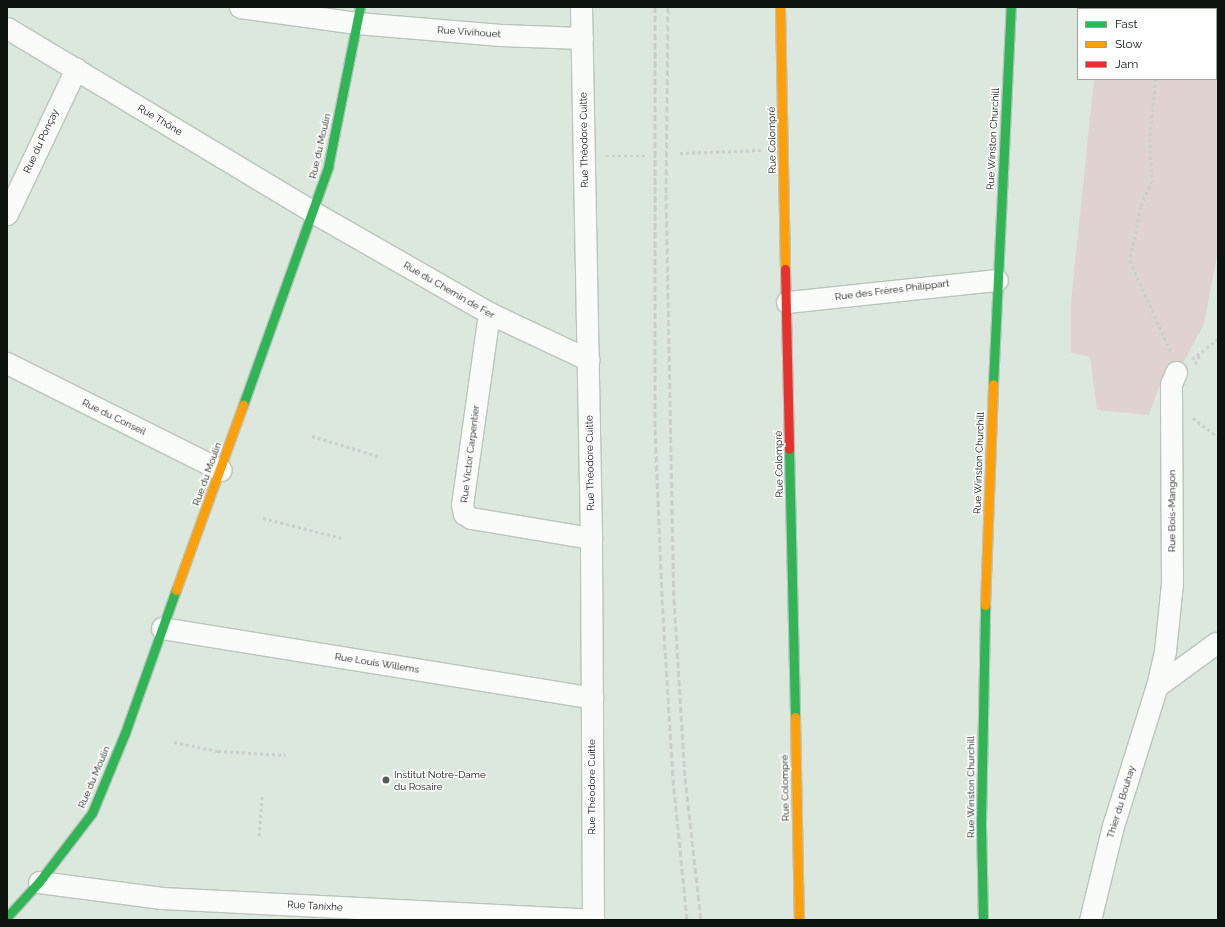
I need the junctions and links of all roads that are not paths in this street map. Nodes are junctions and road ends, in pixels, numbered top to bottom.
1 (240, 7) edge
2 (581, 7) edge
3 (780, 7) edge
4 (1011, 7) edge
5 (359, 15) edge
6 (7, 28) edge
7 (582, 38) junction
8 (76, 69) junction
9 (313, 212) junction
10 (7, 214) edge
11 (997, 280) junction
12 (787, 302) junction
13 (489, 314) junction
14 (589, 360) junction
15 (7, 364) edge
16 (1184, 370) road end
17 (221, 470) junction
18 (592, 538) junction
19 (162, 628) junction
20 (1216, 643) dead end
21 (1165, 651) joint
22 (1157, 686) junction
23 (592, 698) junction
24 (39, 882) junction
25 (7, 917) edge
26 (593, 920) edge
27 (799, 920) edge
28 (983, 920) edge
29 (1090, 920) edge

1 - 5 street, Rue Vivihouet
2 - 7 street, Rue Théodore Cuitte
3 - 12 street, Rue Colompré
4 - 11 street, Rue Winston Churchill
5 - 7 street, Rue Vivihouet
5 - 9 street, Rue du Moulin
6 - 8 street, Rue Thône
7 - 14 street, Rue Théodore Cuitte
8 - 9 street, Rue Thône
8 - 10 street, Rue du Ponçay
9 - 13 street, Rue du Chemin de Fer
9 - 17 street, Rue du Moulin
11 - 12 street, Rue des Frères Philippart
11 - 28 street, Rue Winston Churchill
12 - 27 street, Rue Colompré
13 - 14 street, Rue du Chemin de Fer
13 - 18 street, Rue Victor Carpentier
14 - 18 street, Rue Théodore Cuitte
15 - 17 street, Rue du Conseil
16 - 21 street, Rue Bois-Mangon
17 - 19 street, Rue du Moulin
18 - 23 street, Rue Théodore Cuitte
19 - 23 street, Rue Louis Willems
19 - 24 street, Rue du Moulin
20 - 22 street
21 - 22 street, Thier du Bouhay
22 - 29 street, Thier du Bouhay
23 - 26 street, Rue Théodore Cuitte
24 - 25 street, Rue du Moulin
24 - 26 street, Rue Tanixhe

